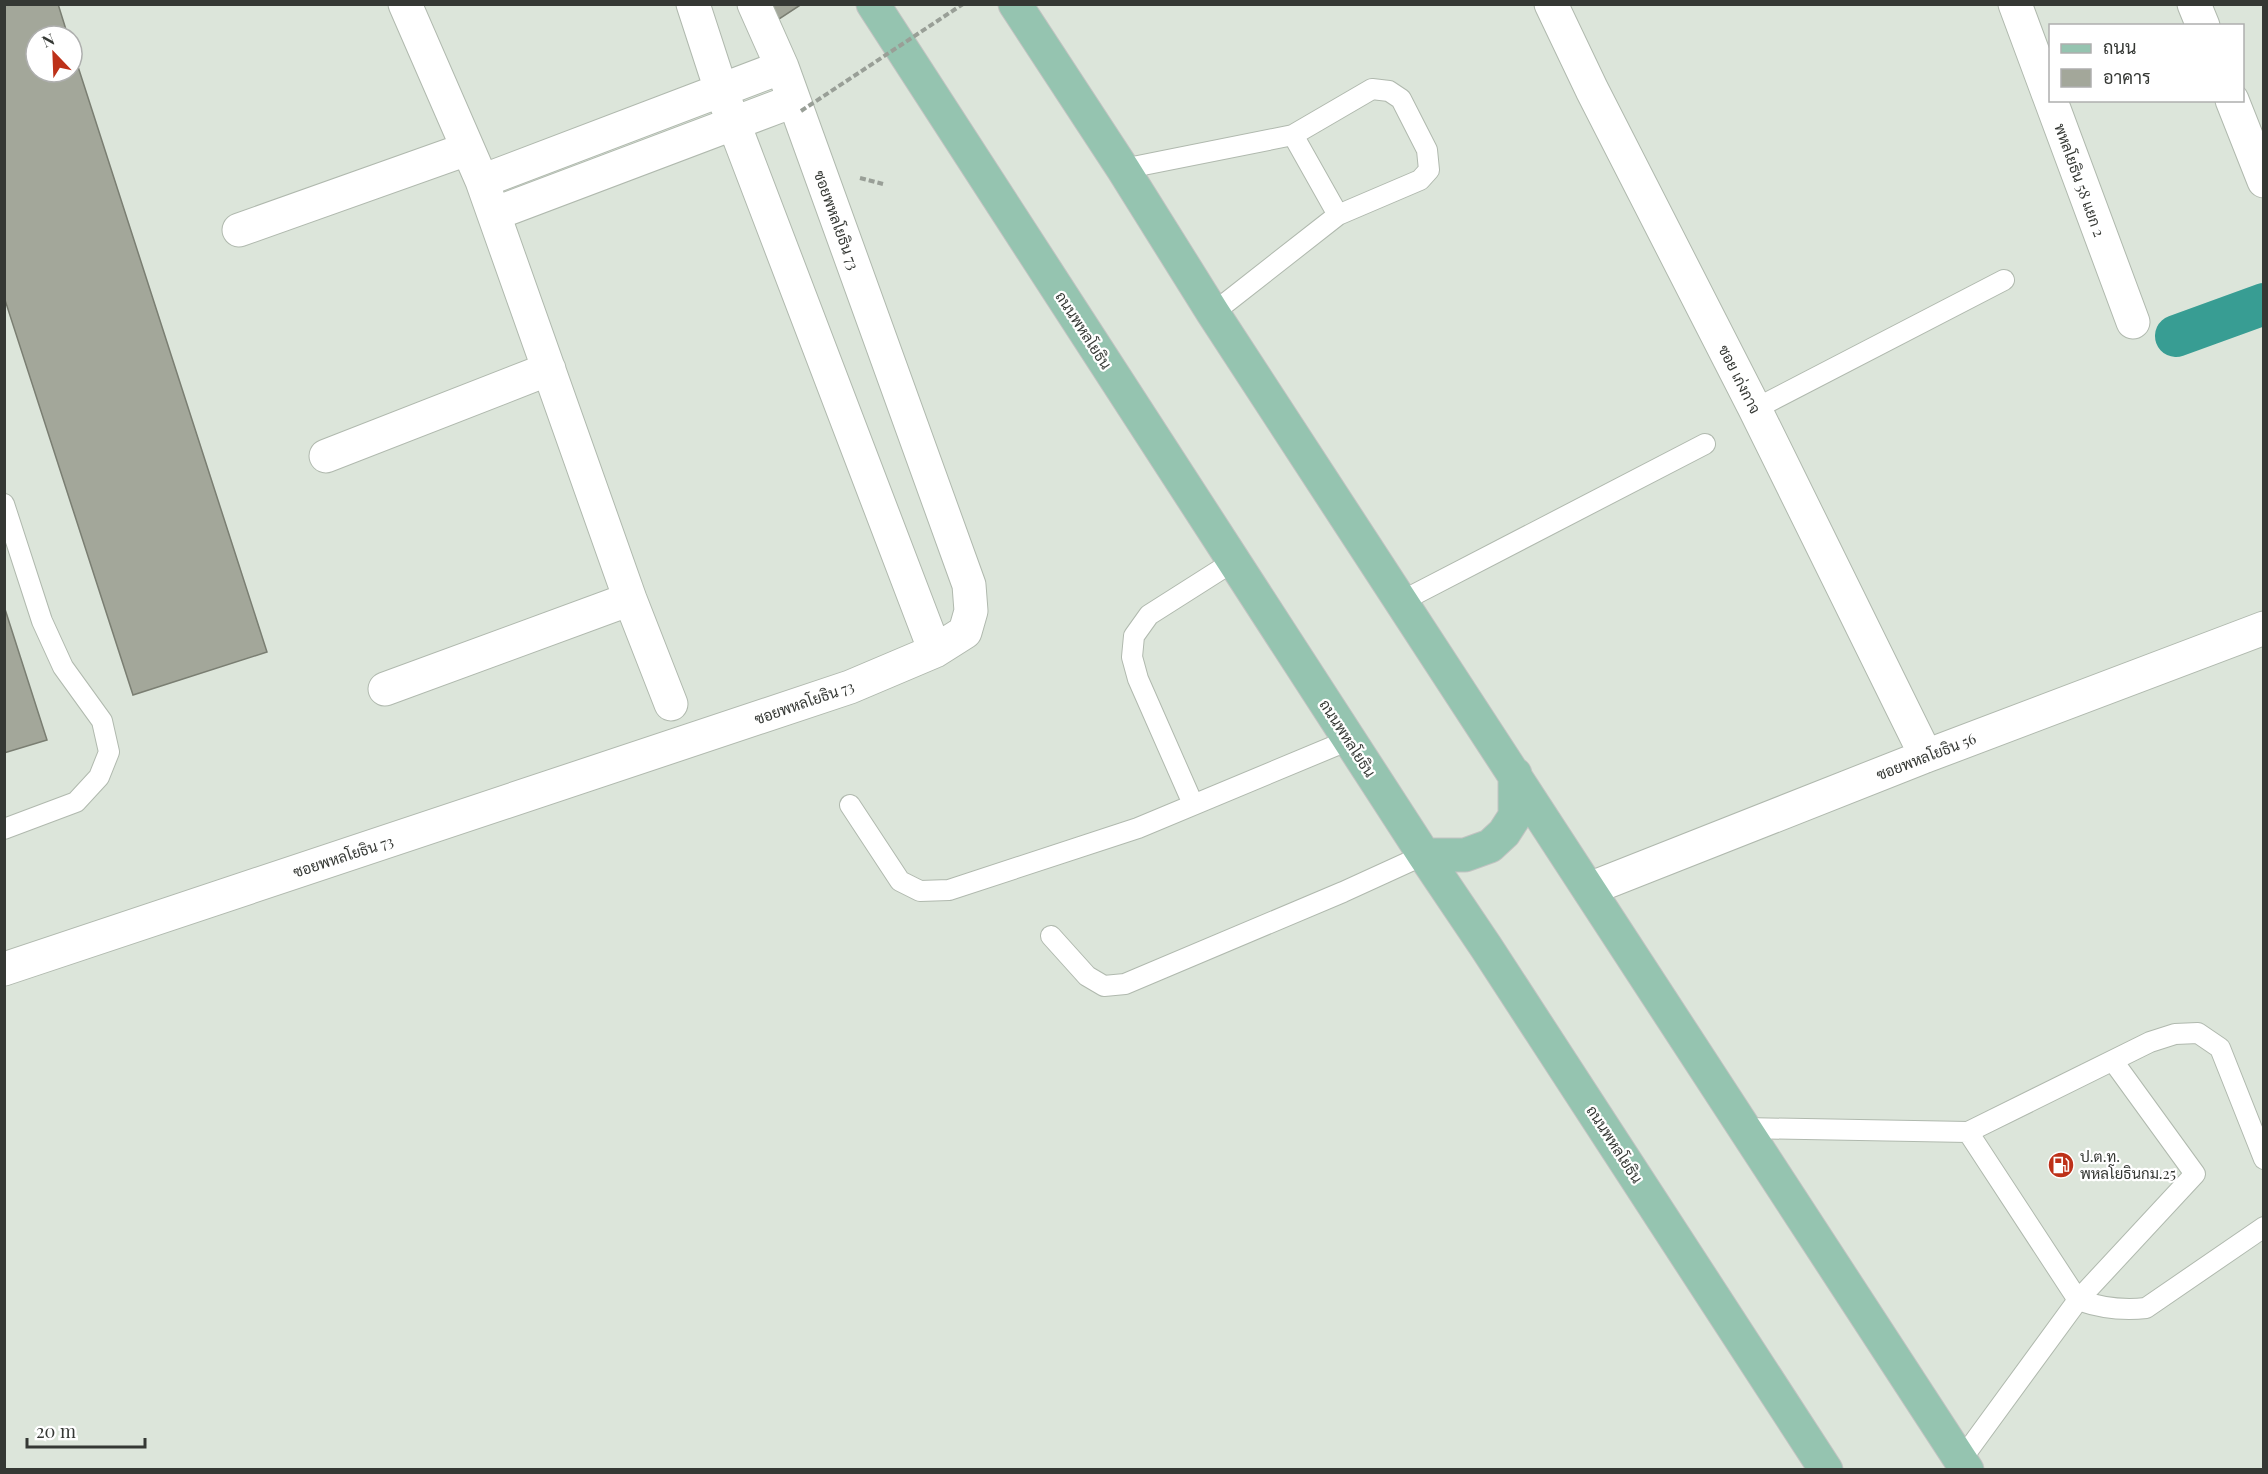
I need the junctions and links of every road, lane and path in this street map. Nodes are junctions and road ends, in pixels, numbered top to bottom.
1 (405, 4) edge
2 (693, 4) edge
3 (754, 4) edge
4 (873, 4) edge
5 (963, 4) edge
6 (1015, 4) edge
7 (1551, 4) edge
8 (2014, 4) edge
9 (2194, 4) edge
10 (2202, 24) edge
11 (782, 67) junction
12 (721, 90) junction
13 (2049, 98) edge
14 (2051, 102) edge
15 (2233, 102) edge
16 (797, 106) junction
17 (735, 123) junction
18 (1293, 135) junction
19 (467, 149) junction
20 (1124, 169) junction
21 (482, 181) junction
22 (2264, 181) edge
23 (494, 214) junction
24 (1338, 215) junction
25 (239, 230) dead end
26 (2004, 280) dead end
27 (1213, 313) junction
28 (2133, 322) dead end
29 (549, 369) junction
30 (1755, 409) junction
31 (1705, 444) dead end
32 (326, 456) dead end
33 (4, 504) edge
34 (1234, 561) junction
35 (630, 598) junction
36 (1402, 601) junction
37 (2262, 633) edge
38 (935, 651) junction
39 (385, 689) dead end
40 (671, 704) dead end
41 (1349, 740) junction
42 (1926, 756) junction
43 (1515, 774) junction
44 (1193, 804) junction
45 (850, 805) dead end
46 (4, 829) edge
47 (1424, 855) junction
48 (1589, 889) junction
49 (1051, 936) dead end
50 (4, 969) edge
51 (2113, 1061) junction
52 (1745, 1128) junction
53 (1968, 1132) junction
54 (2264, 1159) edge
55 (2264, 1227) edge
56 (2078, 1300) junction
57 (1964, 1465) edge
58 (1826, 1470) edge

1 - 19 street
2 - 12 street
3 - 11 street, ซอยพหลโยธิน 73
4 - 34 main road, ถนนพหลโยธิน
5 - 16 path, bridge
6 - 20 main road
7 - 30 street, ซอย เก่งกาจ
8 - 13 street, พหลโยธิน 58 แยก 2
9 - 10 street
11 - 12 street
11 - 16 street, ซอยพหลโยธิน 73
12 - 17 street
12 - 21 street
14 - 28 street, พหลโยธิน 58 แยก 2
15 - 22 street
16 - 17 street
16 - 38 street, ซอยพหลโยธิน 73
17 - 23 street
17 - 38 street
18 - 20 lane
18 - 24 lane
18 - 24 lane
19 - 21 street
19 - 25 street
20 - 27 main road
21 - 23 street
23 - 29 street
24 - 27 lane
26 - 30 lane
27 - 36 main road
29 - 32 street
29 - 35 street
30 - 42 street, ซอย เก่งกาจ
31 - 36 lane
33 - 46 lane
34 - 41 main road, ถนนพหลโยธิน
34 - 44 lane
35 - 39 street
35 - 40 street
36 - 43 main road
37 - 42 street, ซอยพหลโยธิน 56
38 - 50 street, ซอยพหลโยธิน 73
41 - 44 lane
41 - 47 main road, ถนนพหลโยธิน
42 - 48 street, ซอยพหลโยธิน 56
43 - 47 main road
43 - 48 main road
44 - 45 lane
47 - 49 lane
47 - 58 main road, ถนนพหลโยธิน
48 - 52 main road
51 - 53 lane
51 - 54 lane
51 - 56 lane
52 - 53 lane
52 - 57 main road
53 - 56 lane
55 - 56 lane
56 - 57 lane

